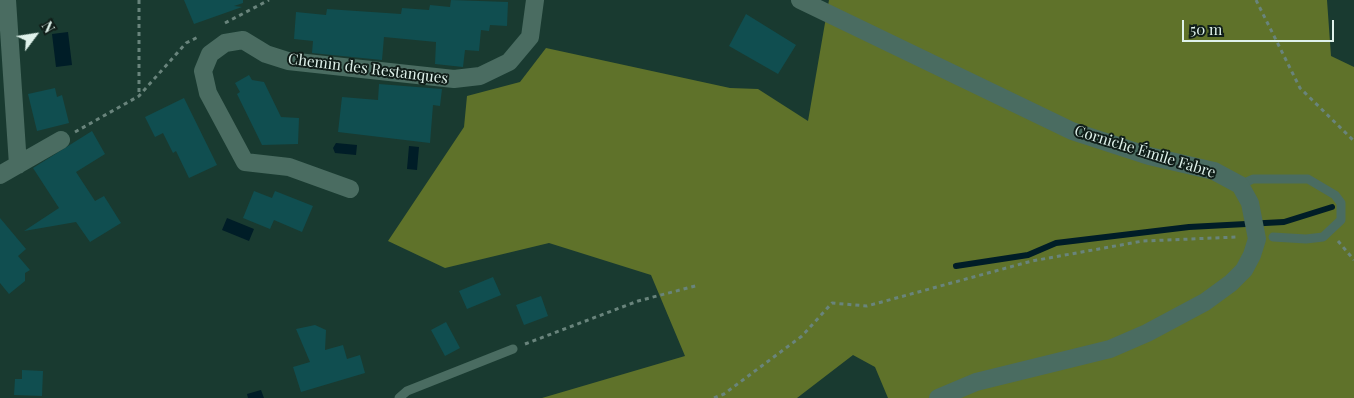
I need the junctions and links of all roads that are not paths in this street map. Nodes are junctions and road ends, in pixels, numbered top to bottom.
1 (7, 0) edge
2 (535, 0) edge
3 (800, 0) edge
4 (61, 140) road end
5 (18, 164) junction
6 (0, 175) edge
7 (1240, 185) junction
8 (350, 189) dead end
9 (1274, 237) dead end
10 (513, 349) road end
11 (399, 398) edge
12 (938, 398) edge

1 - 5 street
2 - 8 street, Chemin des Restanques
3 - 7 street, Corniche Émile Fabre
4 - 5 street
5 - 6 street
7 - 9 lane
7 - 12 street
10 - 11 lane

